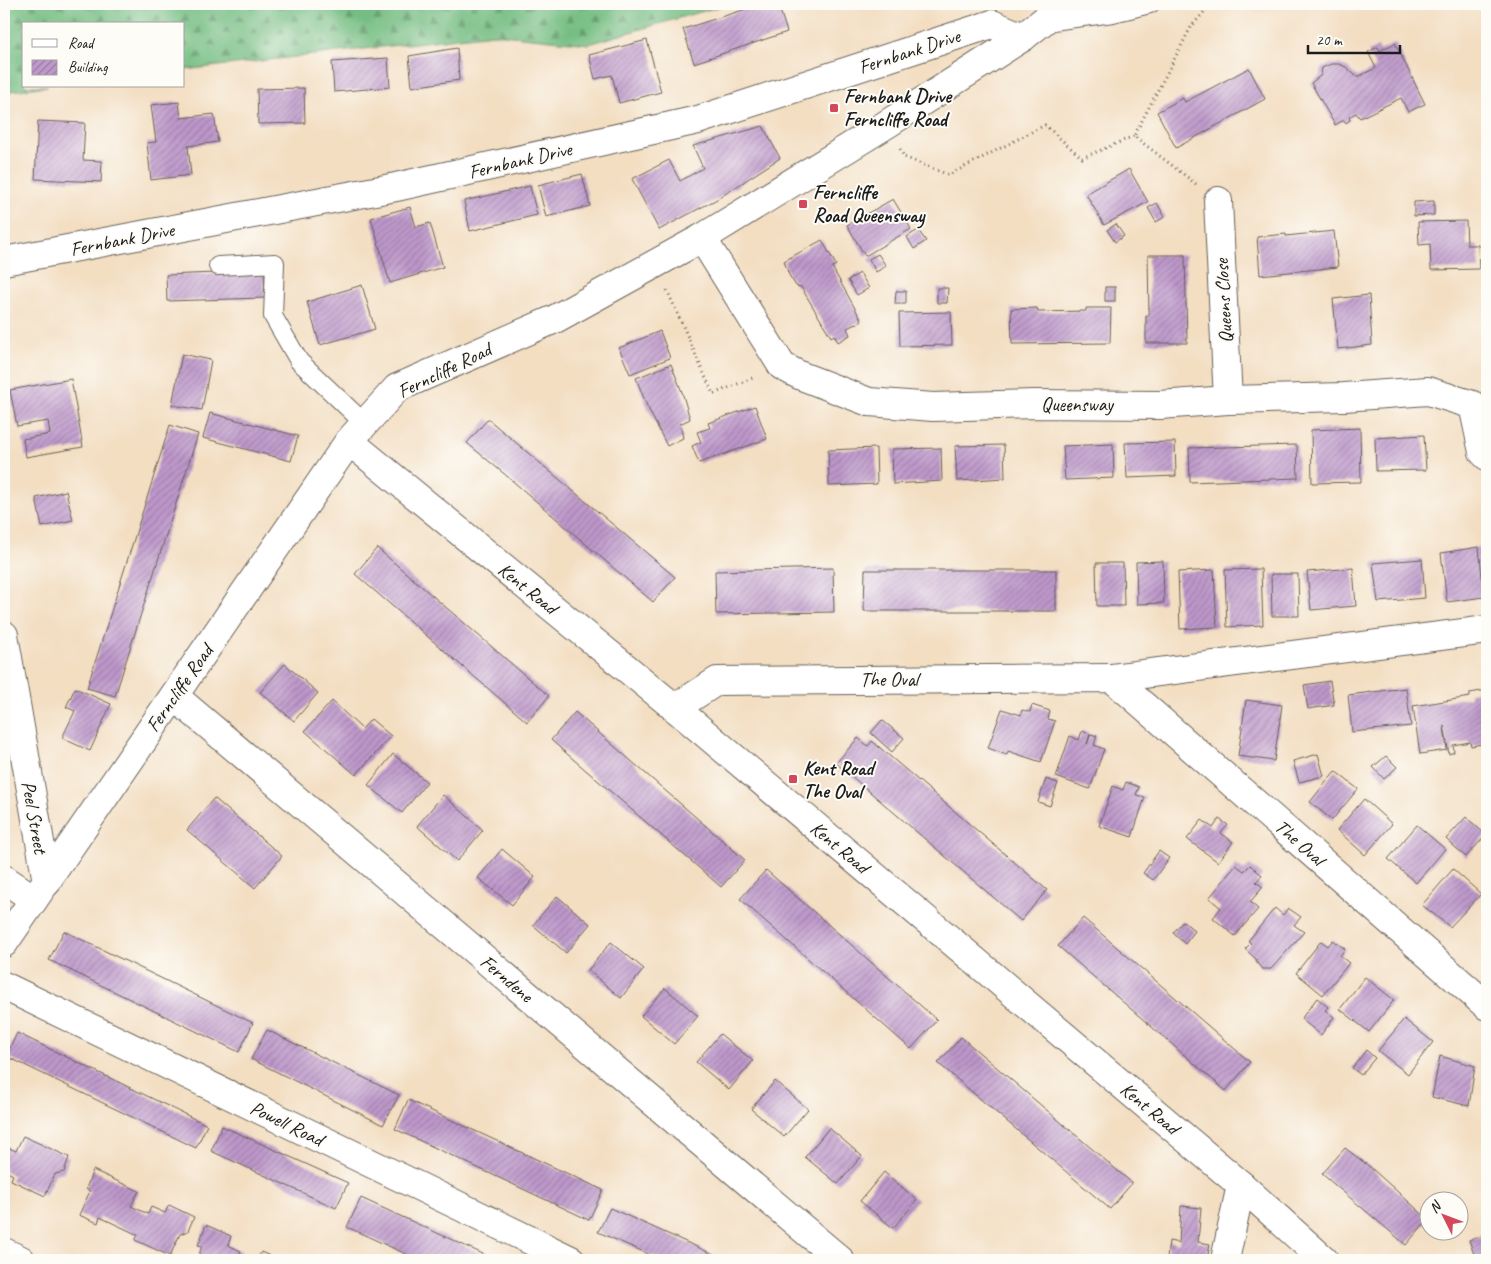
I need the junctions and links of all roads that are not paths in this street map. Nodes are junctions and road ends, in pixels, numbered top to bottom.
1 (1065, 4) edge
2 (1150, 4) edge
3 (1032, 30) junction
4 (1218, 201) road end
5 (702, 238) junction
6 (4, 261) edge
7 (218, 266) dead end
8 (1228, 400) junction
9 (357, 432) junction
10 (1487, 456) edge
11 (1487, 630) edge
12 (4, 635) edge
13 (1112, 678) junction
14 (174, 696) junction
15 (675, 708) junction
16 (4, 879) edge
17 (40, 890) junction
18 (4, 943) edge
19 (4, 986) edge
20 (1487, 1006) edge
21 (1241, 1185) junction
22 (4, 1252) edge
23 (21, 1260) edge
24 (571, 1260) edge
25 (840, 1260) edge
26 (1225, 1260) edge
27 (1324, 1260) edge

1 - 3 street, Ferncliffe Road
2 - 3 lane
3 - 5 street, Ferncliffe Road
3 - 6 street, Fernbank Drive
4 - 8 street, Queens Close
5 - 8 street, Queensway
5 - 9 street, Ferncliffe Road
7 - 9 lane
8 - 10 street, Queensway
9 - 14 street, Ferncliffe Road
9 - 15 street, Kent Road
11 - 13 street, The Oval
12 - 17 street, Peel Street
13 - 15 street, The Oval
13 - 20 street, The Oval
14 - 17 street, Ferncliffe Road
14 - 25 street, Ferndene
15 - 21 street, Kent Road
16 - 17 street
17 - 18 street, Ferncliffe Road
19 - 24 street, Powell Road
21 - 26 street
21 - 27 street, Kent Road
22 - 23 street

